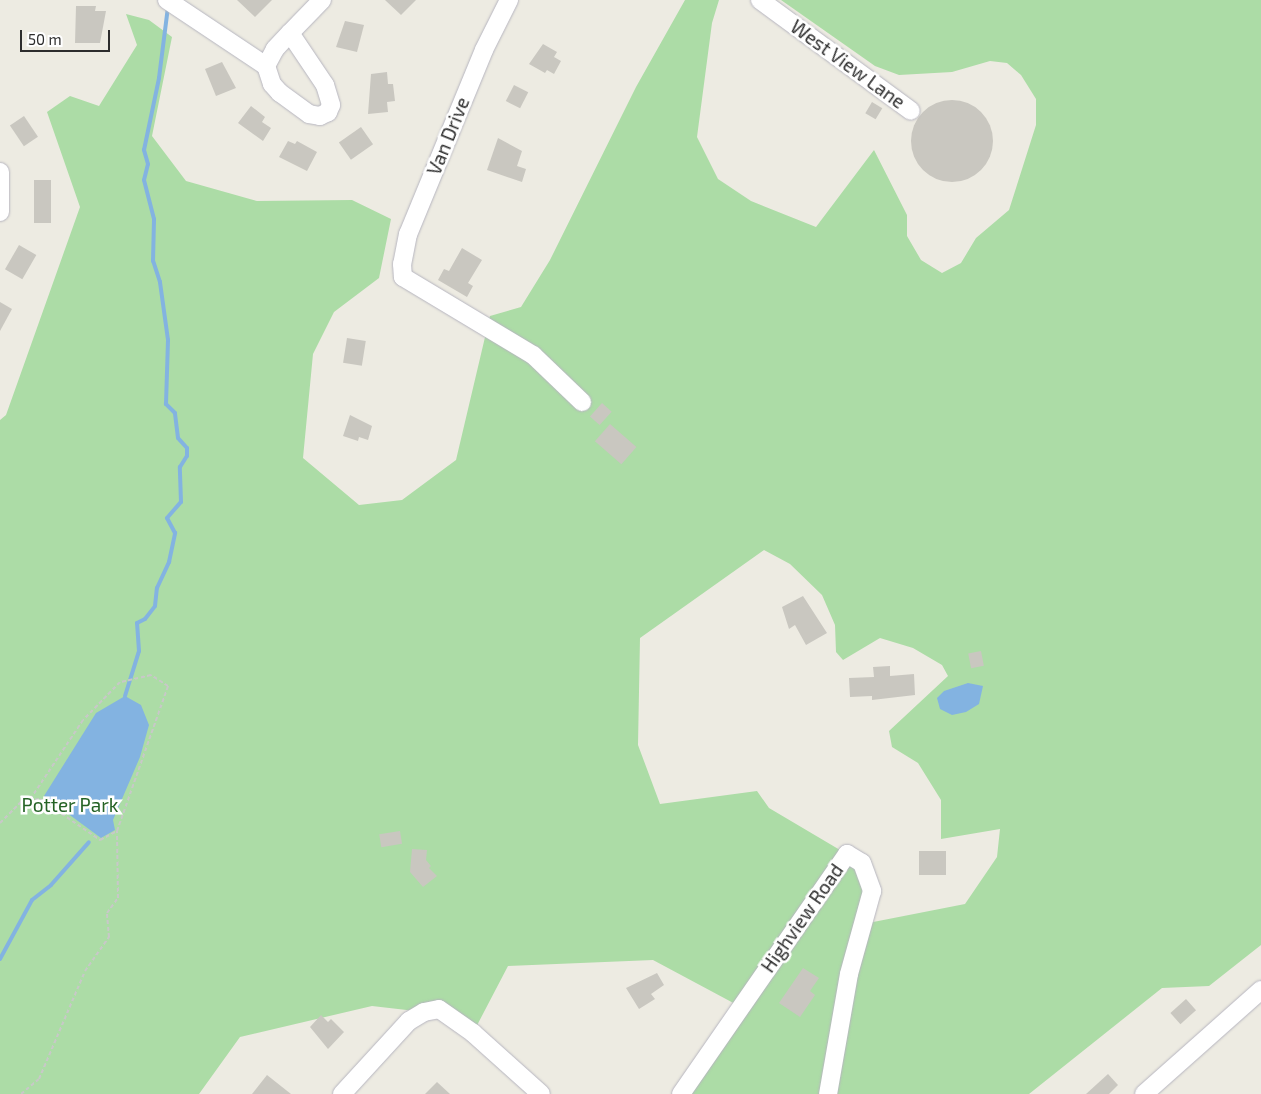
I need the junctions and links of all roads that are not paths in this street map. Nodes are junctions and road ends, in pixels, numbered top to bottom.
1 (167, 0) edge
2 (322, 0) edge
3 (509, 0) edge
4 (760, 0) edge
5 (290, 33) junction
6 (266, 66) junction
7 (911, 111) dead end
8 (0, 172) edge
9 (0, 212) edge
10 (582, 402) dead end
11 (1261, 990) edge
12 (342, 1094) edge
13 (541, 1094) edge
14 (681, 1094) edge
15 (828, 1094) edge
16 (1144, 1094) edge

1 - 6 street
2 - 5 street
3 - 10 street, Van Drive
4 - 7 street, West View Lane
5 - 6 street
5 - 6 street
8 - 9 street
11 - 16 street
12 - 13 street
14 - 15 street, Highview Road

